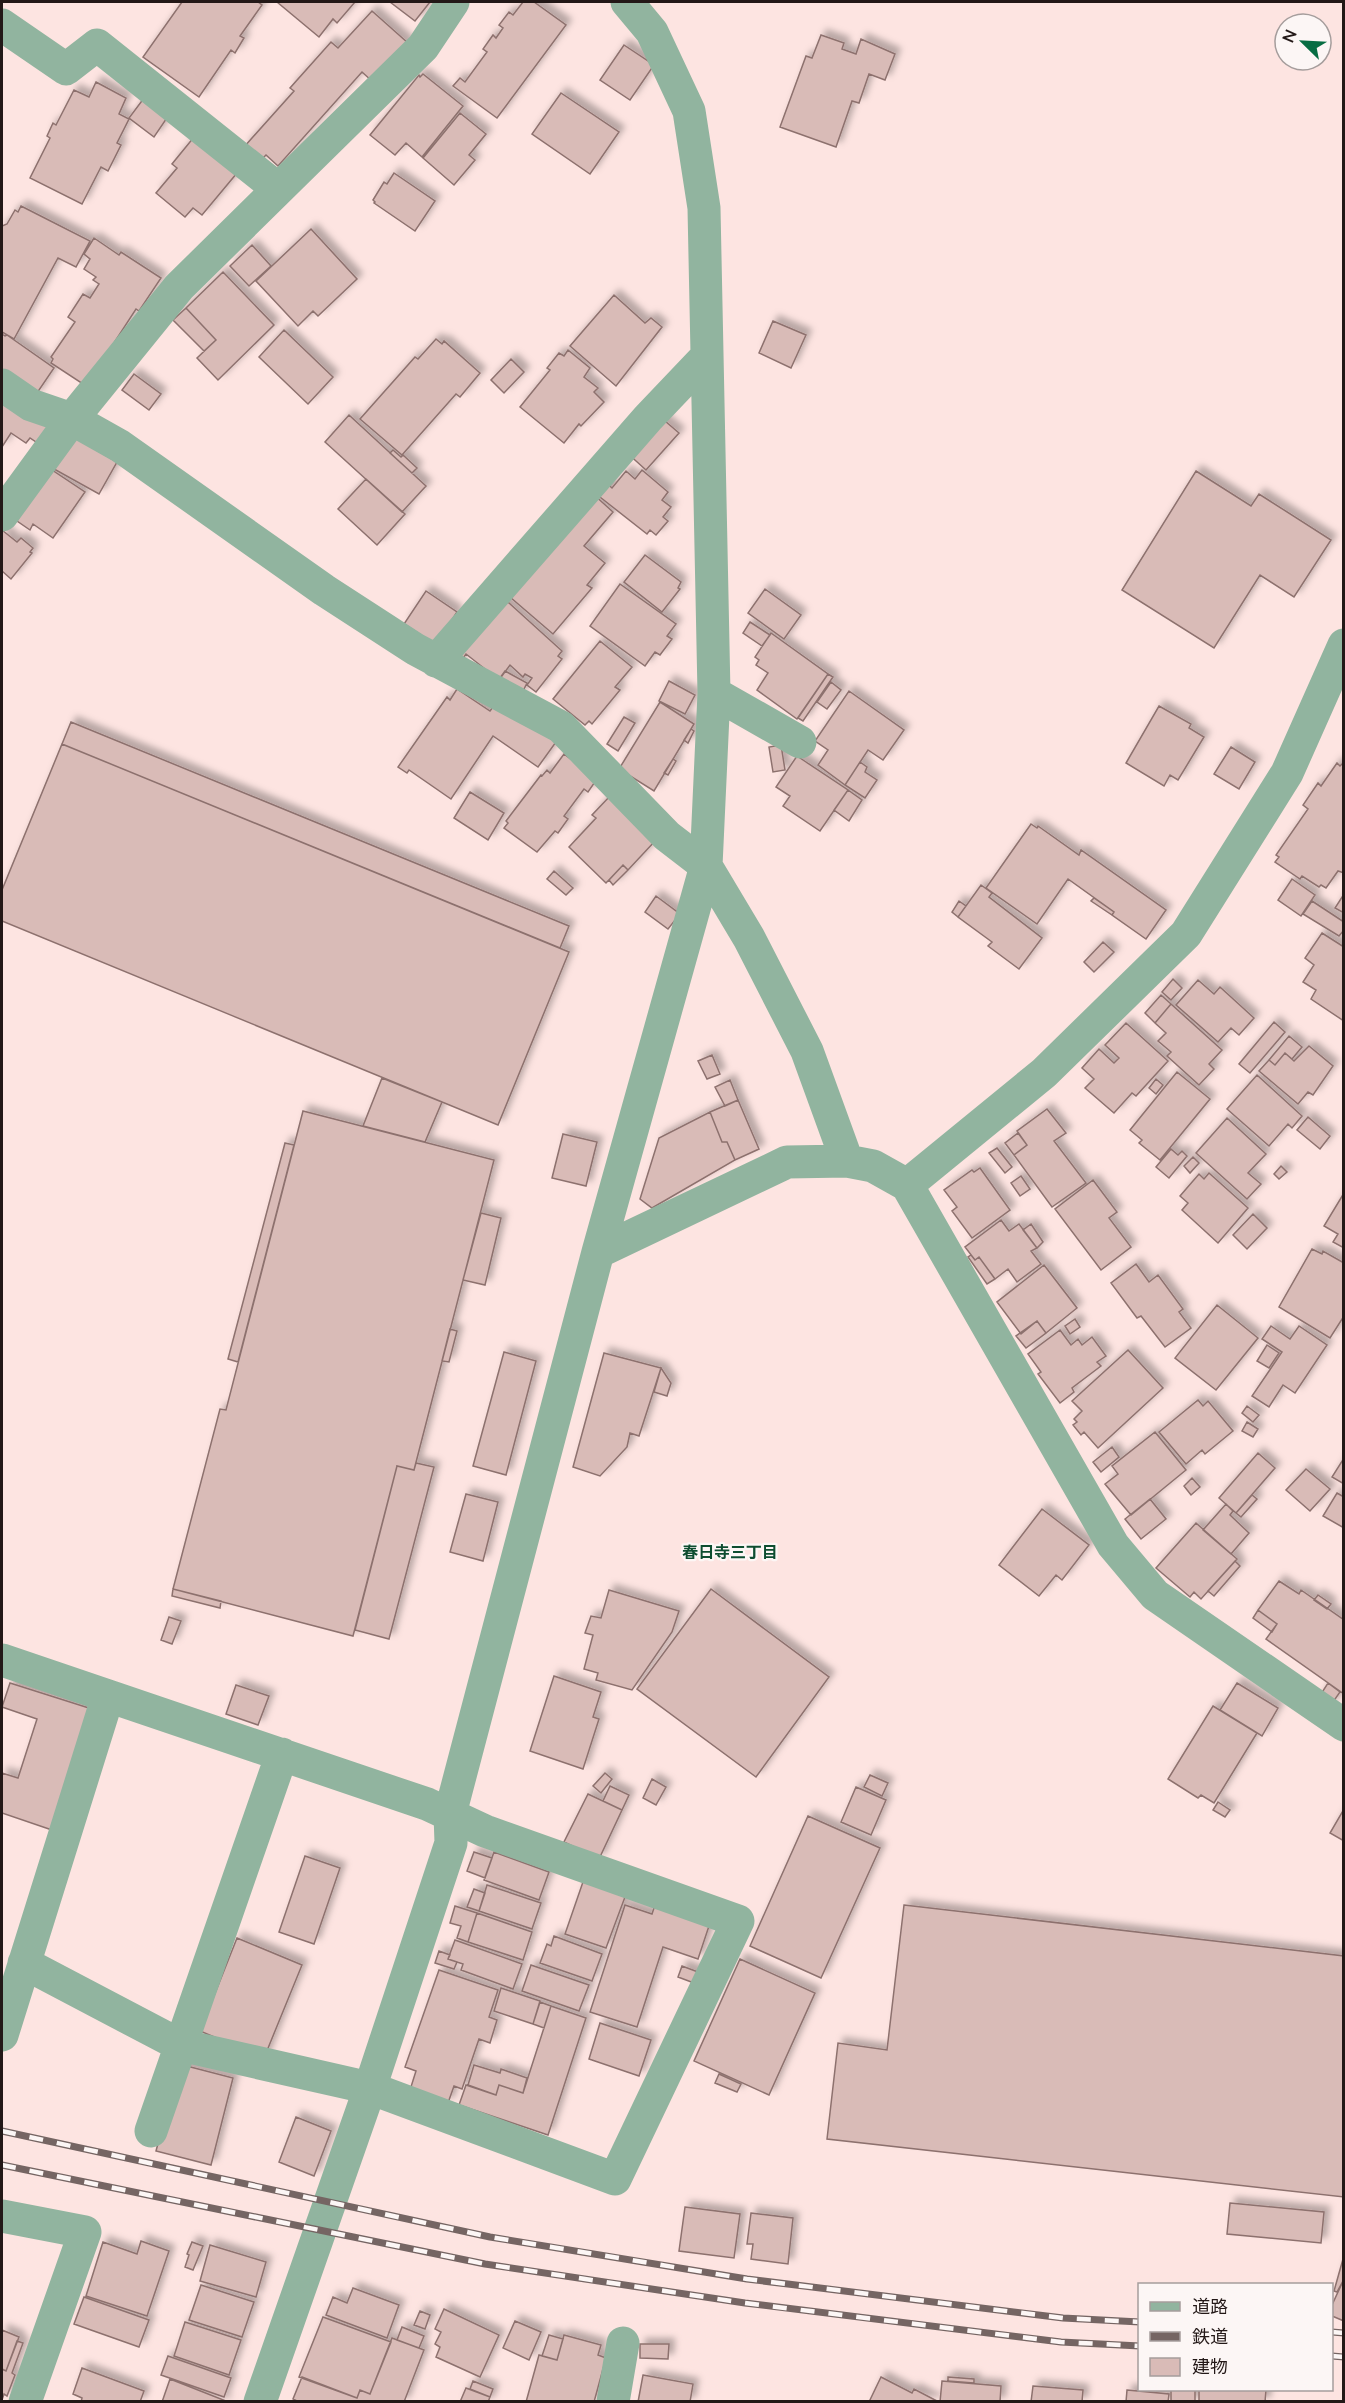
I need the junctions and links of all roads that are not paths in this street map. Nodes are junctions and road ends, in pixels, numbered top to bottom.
1 (453, 2) edge
2 (627, 2) edge
3 (2, 25) edge
4 (278, 189) junction
5 (707, 356) junction
6 (2, 385) edge
7 (72, 418) junction
8 (2, 515) edge
9 (1344, 645) edge
10 (436, 661) junction
11 (714, 693) junction
12 (800, 742) dead end
13 (706, 867) junction
14 (847, 1161) junction
15 (907, 1185) junction
16 (598, 1252) junction
17 (2, 1660) edge
18 (108, 1696) junction
19 (1344, 1725) edge
20 (282, 1754) junction
21 (450, 1814) junction
22 (24, 1963) junction
23 (2, 2035) edge
24 (180, 2045) junction
25 (370, 2088) junction
26 (151, 2131) dead end
27 (2, 2216) edge
28 (624, 2343) dead end
29 (25, 2402) edge
30 (260, 2402) edge
31 (613, 2402) edge

1 - 4 street
2 - 5 street
3 - 4 street
4 - 7 street
5 - 10 street
5 - 11 street
6 - 7 street
7 - 8 street
7 - 10 street
9 - 15 street
10 - 13 street
11 - 12 street
11 - 13 street
13 - 14 street
13 - 16 street
14 - 15 street
14 - 16 street
15 - 19 street
16 - 21 street
17 - 18 street
18 - 20 street
18 - 22 street
20 - 21 street
20 - 24 street
21 - 25 street
21 - 25 street
22 - 23 street
22 - 24 street
24 - 25 street
24 - 26 street
25 - 30 street
27 - 29 street
28 - 31 street

